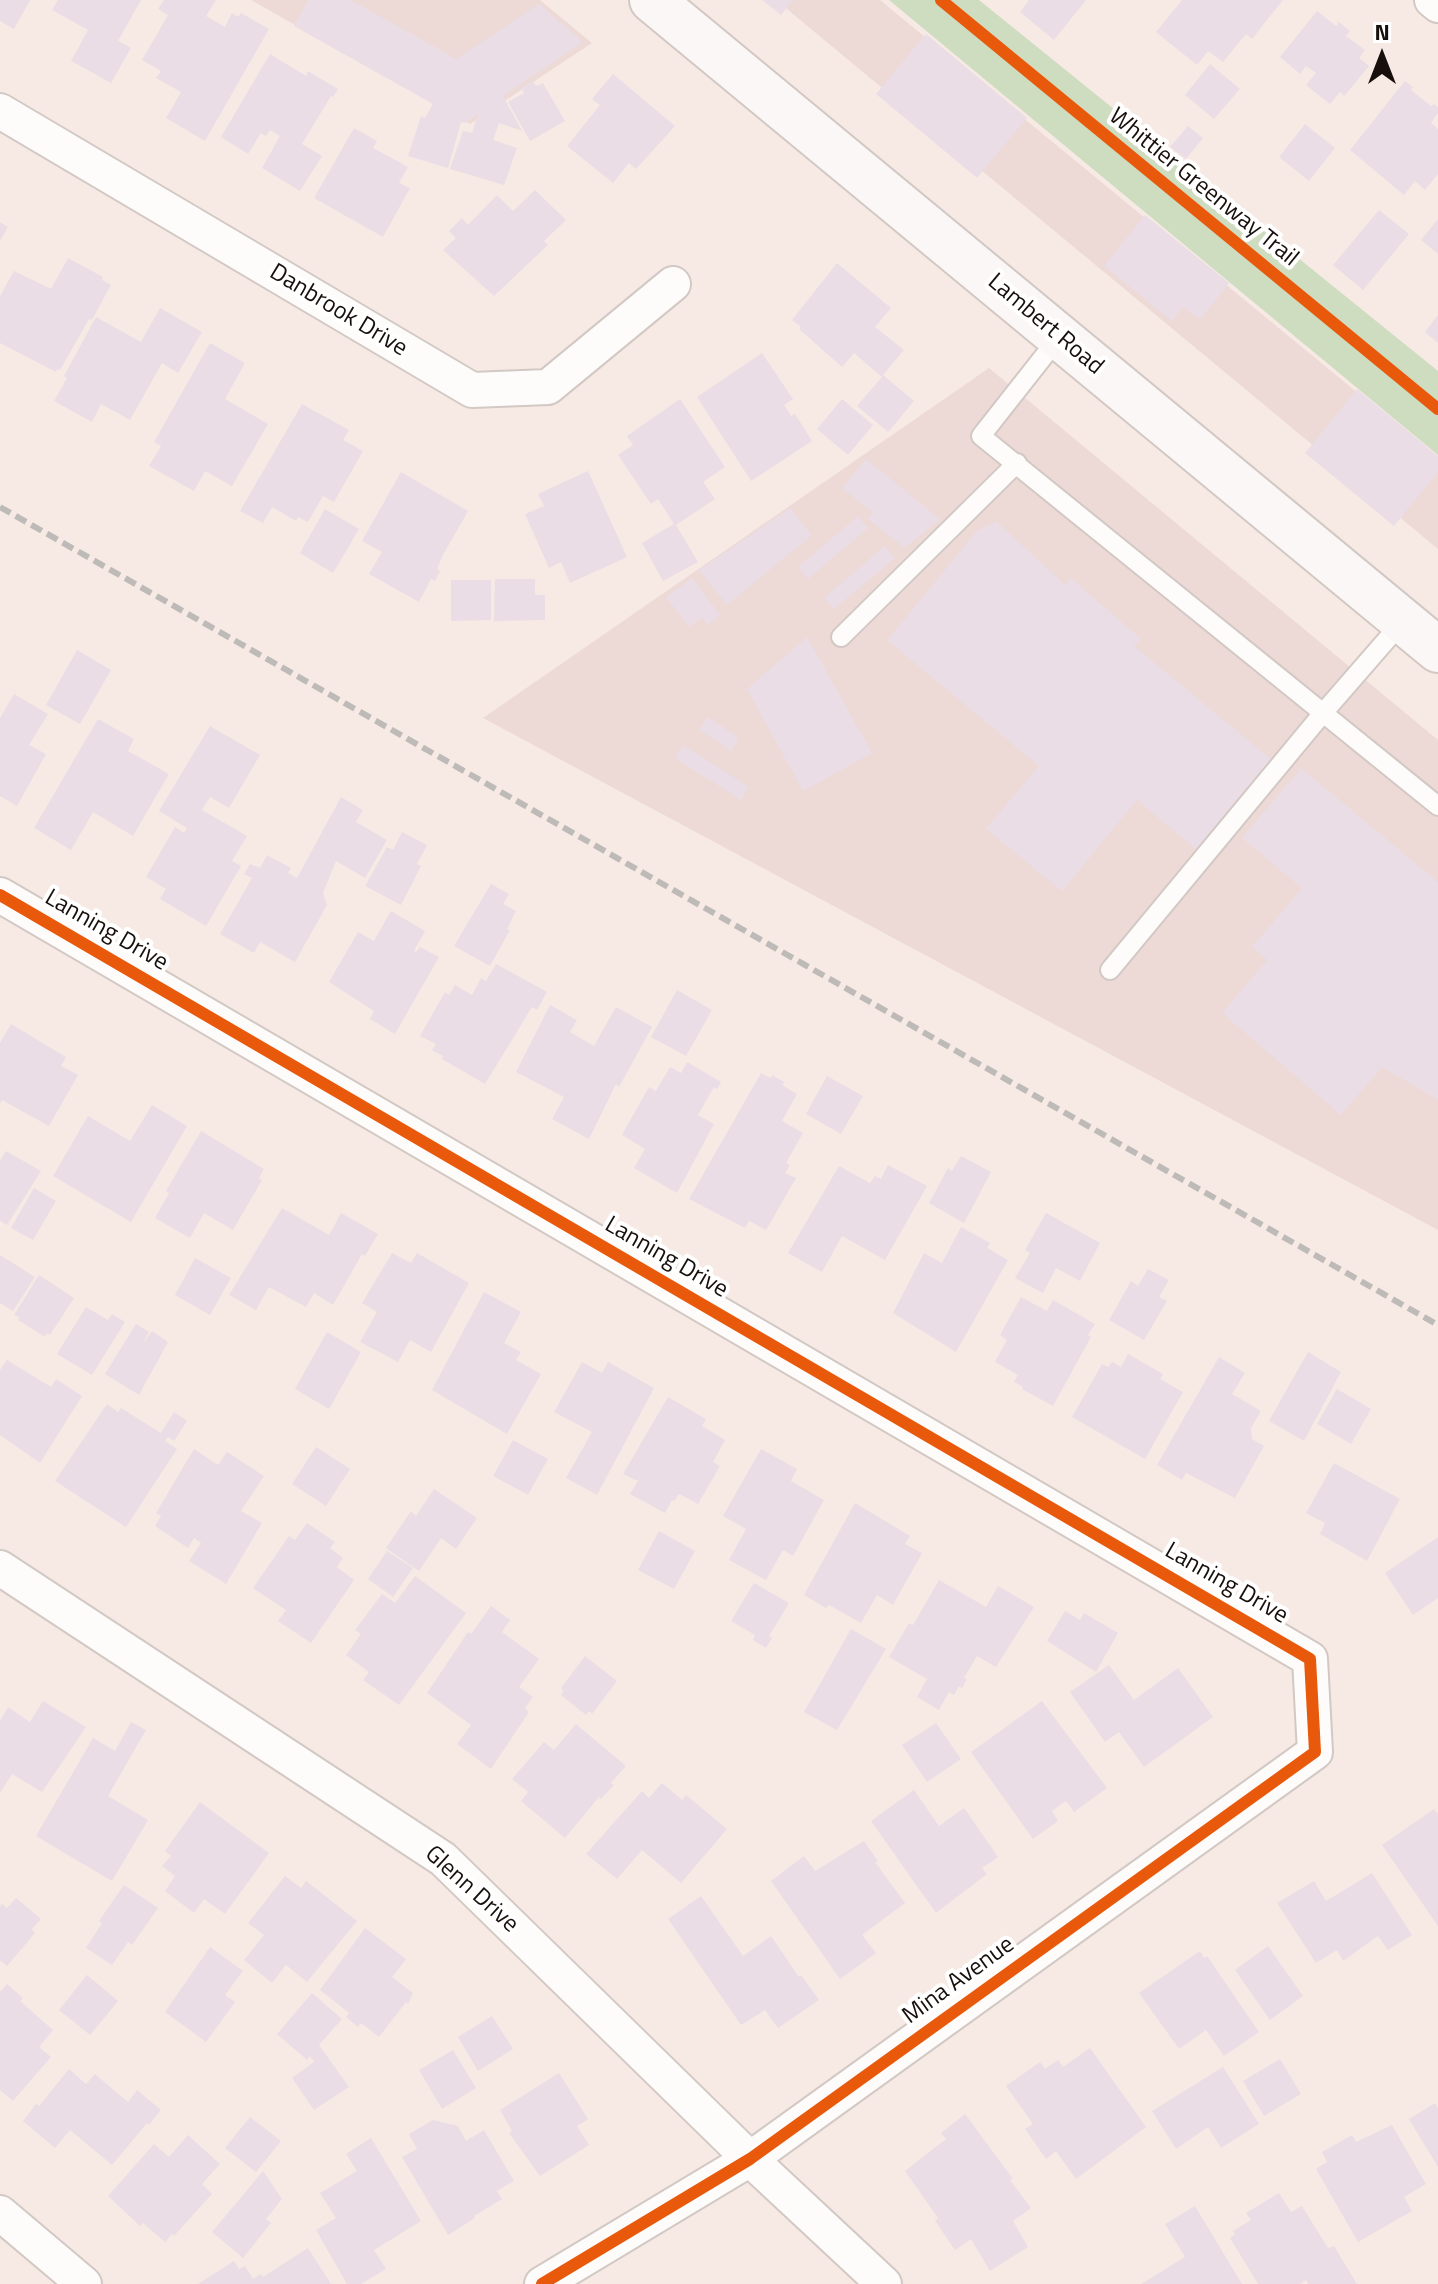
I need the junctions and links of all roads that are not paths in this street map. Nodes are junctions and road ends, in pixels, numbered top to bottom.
1 (652, 0) edge
2 (1432, 0) edge
3 (1438, 5) edge
4 (0, 111) edge
5 (673, 284) dead end
6 (1059, 337) junction
7 (1017, 463) junction
8 (1403, 621) junction
9 (841, 637) dead end
10 (1438, 650) edge
11 (1323, 713) junction
12 (1438, 806) edge
13 (0, 895) edge
14 (1110, 970) dead end
15 (0, 1568) edge
16 (1310, 1659) joint
17 (750, 2159) junction
18 (0, 2213) edge
19 (84, 2284) edge
20 (542, 2284) edge
21 (884, 2284) edge

1 - 6 main road, Lambert Road
2 - 3 street
4 - 5 street, Danbrook Drive
6 - 7 lane
6 - 8 main road, Lambert Road
7 - 9 lane
7 - 11 lane
8 - 10 main road, Lambert Road
8 - 11 lane
11 - 12 lane
11 - 14 lane
13 - 16 street, Lanning Drive
15 - 17 street, Glenn Drive
16 - 17 street, Mina Avenue
17 - 20 street, Mina Avenue
17 - 21 street, Glenn Drive
18 - 19 street

